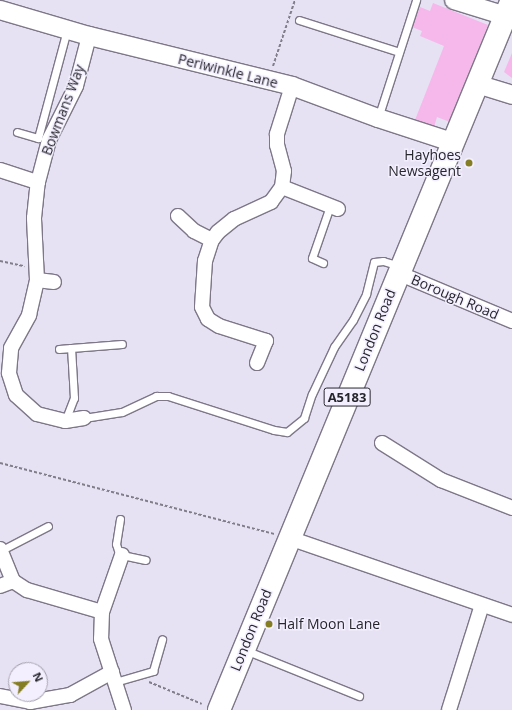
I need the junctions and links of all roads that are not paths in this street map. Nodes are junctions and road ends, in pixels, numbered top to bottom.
1 (416, 0) edge
2 (454, 0) edge
3 (509, 8) edge
4 (0, 10) edge
5 (299, 20) dead end
6 (67, 30) junction
7 (88, 36) junction
8 (399, 52) junction
9 (477, 84) junction
10 (292, 86) junction
11 (512, 95) edge
12 (378, 118) junction
13 (17, 132) dead end
14 (452, 142) junction
15 (0, 170) edge
16 (38, 182) junction
17 (282, 187) junction
18 (334, 207) joint
19 (178, 216) dead end
20 (212, 240) junction
21 (323, 263) dead end
22 (400, 270) junction
23 (37, 274) junction
24 (54, 282) dead end
25 (512, 320) edge
26 (122, 344) dead end
27 (71, 348) junction
28 (59, 349) dead end
29 (257, 363) dead end
30 (84, 418) joint
31 (65, 421) junction
32 (382, 443) dead end
33 (512, 508) edge
34 (120, 519) dead end
35 (48, 526) dead end
36 (284, 537) junction
37 (0, 551) edge
38 (122, 555) junction
39 (145, 560) dead end
40 (7, 583) edge
41 (482, 605) junction
42 (102, 612) junction
43 (512, 615) edge
44 (162, 639) dead end
45 (243, 649) junction
46 (114, 677) junction
47 (0, 696) edge
48 (359, 696) dead end
49 (29, 706) edge
50 (211, 707) edge
51 (124, 710) edge
52 (449, 710) edge

1 - 8 lane
2 - 3 street
3 - 9 main road, A5183
4 - 6 street, Periwinkle Lane
5 - 8 lane
6 - 7 street, Periwinkle Lane
6 - 13 lane
7 - 10 street, Periwinkle Lane
7 - 16 street, Bowmans Way
8 - 12 lane
9 - 11 street
9 - 14 main road, London Road / A5183
10 - 12 street, Periwinkle Lane
10 - 17 street
12 - 14 street, Periwinkle Lane
14 - 22 main road, London Road / A5183
15 - 16 street
16 - 23 street, Bowmans Way
17 - 18 street
17 - 20 street
18 - 21 lane
19 - 20 street
20 - 29 street
22 - 25 street, Borough Road
22 - 30 lane
22 - 36 main road, London Road / A5183
23 - 24 street
23 - 31 street, Bowmans Way
26 - 27 lane
27 - 28 lane
27 - 31 lane
30 - 31 street, Bowmans Way
32 - 33 street
34 - 38 lane
35 - 37 lane
36 - 41 street
36 - 45 main road, London Road / A5183
37 - 40 street
38 - 39 lane
38 - 42 street
40 - 42 street
41 - 43 street
41 - 52 street
42 - 46 street
44 - 46 lane
45 - 48 lane
45 - 50 main road, London Road / A5183
46 - 49 street
46 - 51 street
47 - 49 street

